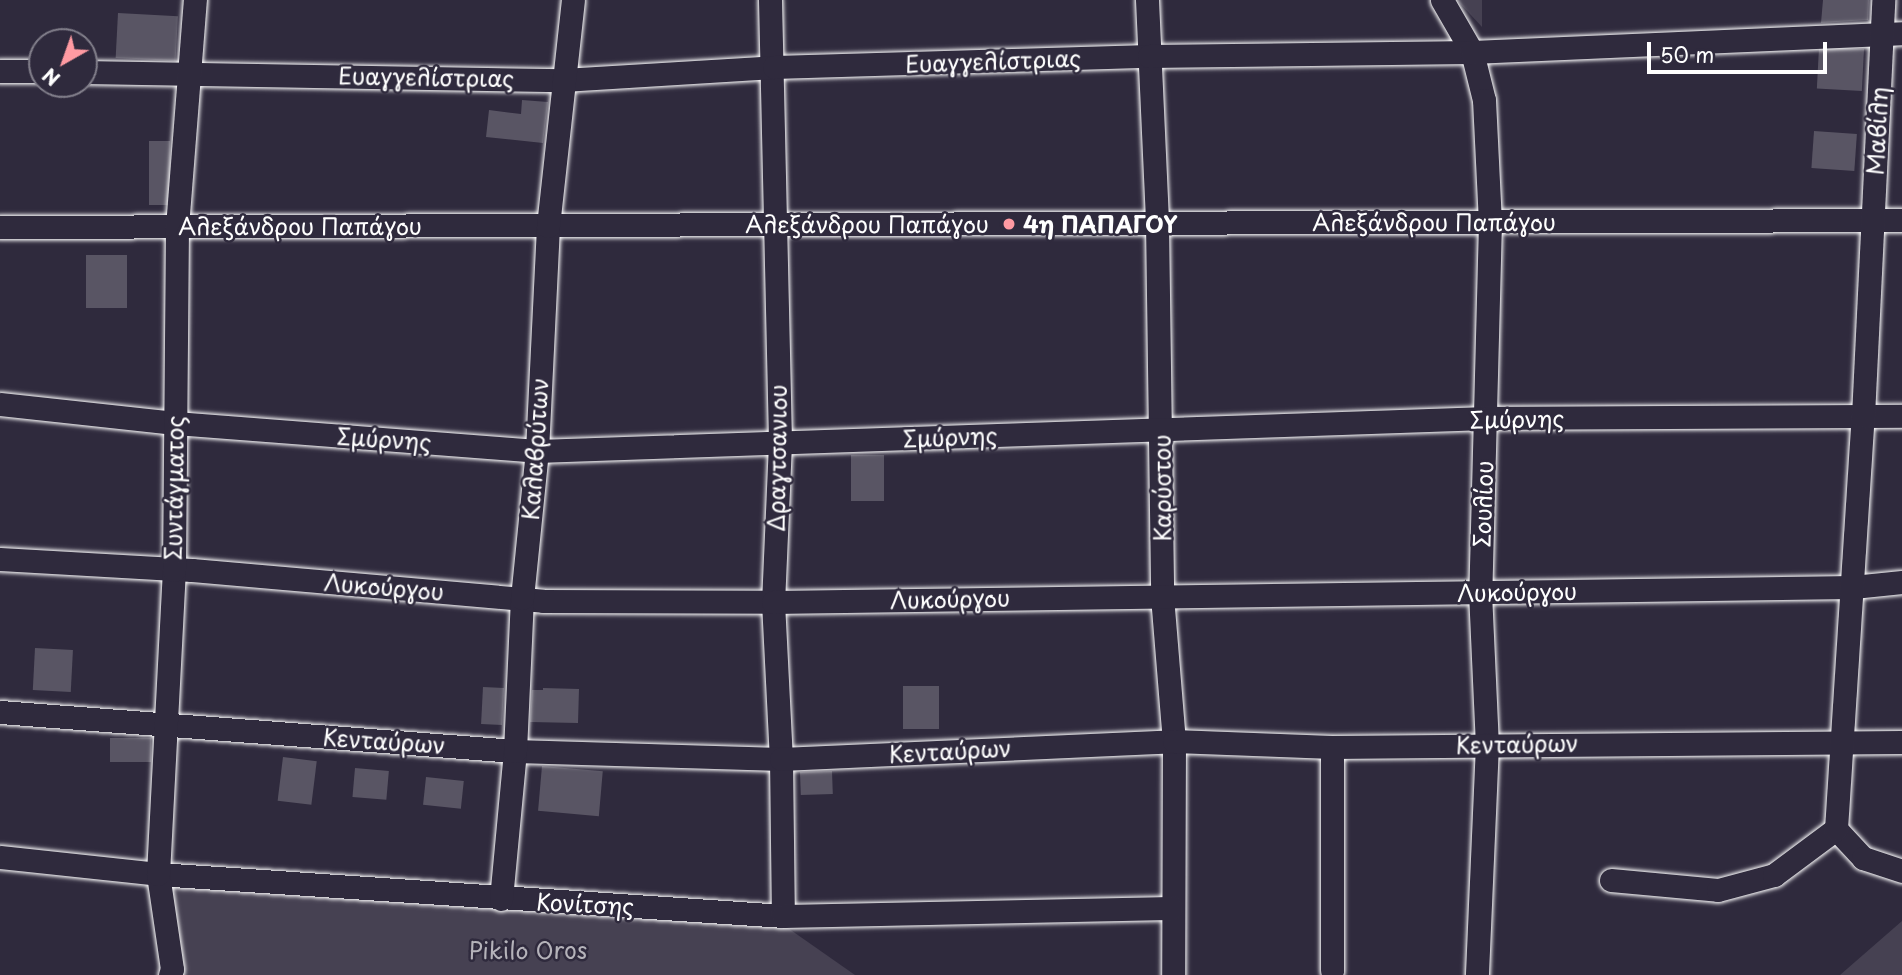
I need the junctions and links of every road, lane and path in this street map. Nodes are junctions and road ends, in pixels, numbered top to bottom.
1 (195, 0) edge
2 (573, 0) edge
3 (770, 0) edge
4 (1147, 0) edge
5 (1443, 0) edge
6 (1883, 0) edge
7 (1892, 33) edge
8 (1472, 52) junction
9 (1149, 56) junction
10 (774, 67) junction
11 (0, 71) edge
12 (28, 72) edge
13 (98, 72) edge
14 (188, 73) junction
15 (563, 80) junction
16 (1902, 220) edge
17 (1873, 221) junction
18 (1490, 222) junction
19 (1157, 223) junction
20 (774, 225) junction
21 (548, 226) junction
22 (177, 227) junction
23 (0, 228) edge
24 (0, 404) edge
25 (1863, 416) junction
26 (1902, 416) edge
27 (1486, 418) junction
28 (175, 423) junction
29 (1162, 430) junction
30 (780, 443) junction
31 (537, 451) junction
32 (0, 559) edge
33 (174, 570) junction
34 (1902, 582) edge
35 (1853, 587) junction
36 (1480, 592) junction
37 (1162, 596) junction
38 (522, 598) junction
39 (772, 602) junction
40 (0, 712) edge
41 (164, 725) junction
42 (1174, 741) junction
43 (1844, 741) junction
44 (1902, 742) edge
45 (1487, 744) junction
46 (1332, 747) junction
47 (515, 751) junction
48 (781, 759) junction
49 (1836, 829) junction
50 (0, 857) edge
51 (1902, 871) edge
52 (158, 874) junction
53 (1611, 880) dead end
54 (501, 899) junction
55 (1171, 908) junction
56 (783, 916) junction
57 (1332, 971) dead end
58 (170, 975) edge
59 (1173, 975) edge
60 (1478, 975) edge

1 - 14 street, Συντάγματος
2 - 15 street, Καλαβρύτων
3 - 10 street, Δραγτσανιου
4 - 9 street, Καρύστου
5 - 8 street, Σουλίου
6 - 7 street, Μαβίλη
7 - 8 street, Ευαγγελίστριας
7 - 17 street, Μαβίλη
8 - 9 street, Ευαγγελίστριας
8 - 18 street, Σουλίου
9 - 10 street, Ευαγγελίστριας
9 - 19 street, Καρύστου
10 - 15 street, Ευαγγελίστριας
10 - 20 street, Δραγτσανιου
11 - 12 street
13 - 14 street, Ευαγγελίστριας
14 - 15 street, Ευαγγελίστριας
14 - 22 street, Συντάγματος
15 - 21 street, Καλαβρύτων
16 - 17 street, Αλεξάνδρου Παπάγου
17 - 18 street, Αλεξάνδρου Παπάγου
17 - 25 street, Μαβίλη
18 - 19 street, Αλεξάνδρου Παπάγου
18 - 27 street, Σουλίου
19 - 20 street, Αλεξάνδρου Παπάγου
19 - 29 street, Καρύστου
20 - 21 street, Αλεξάνδρου Παπάγου
20 - 30 street, Δραγτσανιου
21 - 22 street, Αλεξάνδρου Παπάγου
21 - 31 street, Καλαβρύτων
22 - 23 street, Αλεξάνδρου Παπάγου
22 - 28 street, Συντάγματος
24 - 28 street, Σμύρνης
25 - 26 street, Σμύρνης
25 - 27 street, Σμύρνης
25 - 35 street, Μαβίλη
27 - 29 street, Σμύρνης
27 - 36 street, Σουλίου
28 - 31 street, Σμύρνης
28 - 33 street, Συντάγματος
29 - 30 street, Σμύρνης
29 - 37 street, Καρύστου
30 - 31 street, Σμύρνης
30 - 39 street, Δραγτσανιου
31 - 38 street, Καλαβρύτων
32 - 33 street, Λυκούργου
33 - 38 street, Λυκούργου
33 - 41 street, Συντάγματος
34 - 35 street, Λυκούργου
35 - 36 street, Λυκούργου
35 - 43 street, Μαβίλη
36 - 37 street, Λυκούργου
36 - 45 street, Σουλίου
37 - 39 street, Λυκούργου
37 - 42 street, Καρύστου
38 - 39 street, Λυκούργου
38 - 47 street, Καλαβρύτων
39 - 48 street, Δραγτσανιου
40 - 41 street, Κενταύρων
41 - 47 street, Κενταύρων
41 - 52 street, Συντάγματος
42 - 46 street, Κενταύρων
42 - 48 street, Κενταύρων
42 - 55 street, Καρύστου
43 - 44 street, Κενταύρων
43 - 45 street, Κενταύρων
43 - 49 street, Μαβίλη
45 - 46 street, Κενταύρων
45 - 60 street, Σουλίου
46 - 57 street
47 - 48 street, Κενταύρων
47 - 54 street, Καλαβρύτων
48 - 56 street, Δραγτσανιου
49 - 51 street
49 - 53 street
50 - 52 street, Κονίτσης
52 - 54 street, Κονίτσης
52 - 58 street, Συντάγματος
54 - 56 street, Κονίτσης
55 - 56 street, Κονίτσης
55 - 59 street, Καρύστου

